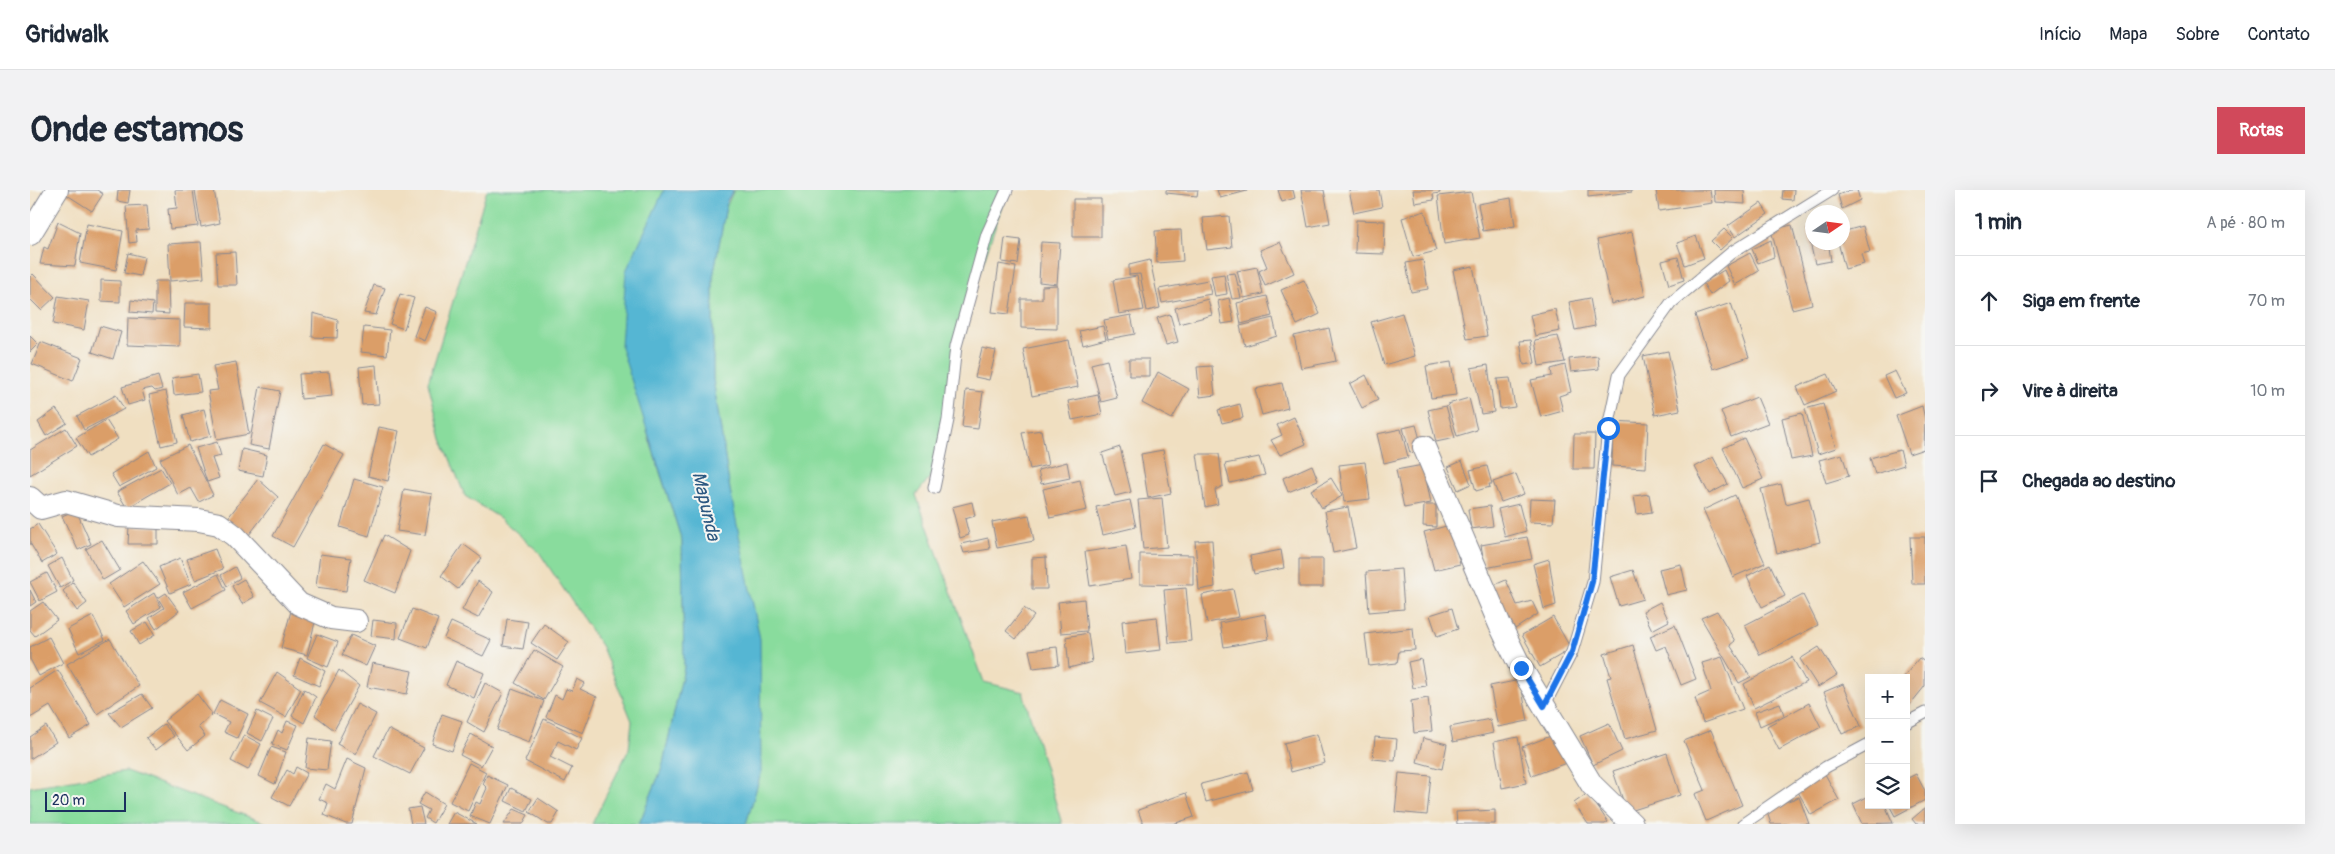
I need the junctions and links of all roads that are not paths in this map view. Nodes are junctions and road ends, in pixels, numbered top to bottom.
1 (57, 190) edge
2 (1007, 190) edge
3 (1832, 190) edge
4 (30, 234) edge
5 (1424, 447) dead end
6 (934, 488) dead end
7 (30, 498) edge
8 (356, 621) dead end
9 (1544, 706) junction
10 (1925, 713) edge
11 (1910, 721) edge
12 (1865, 746) edge
13 (1632, 824) edge
14 (1743, 824) edge

1 - 4 street
2 - 6 lane
3 - 9 lane
5 - 9 street
7 - 8 street
9 - 13 street
10 - 11 lane
12 - 14 lane

